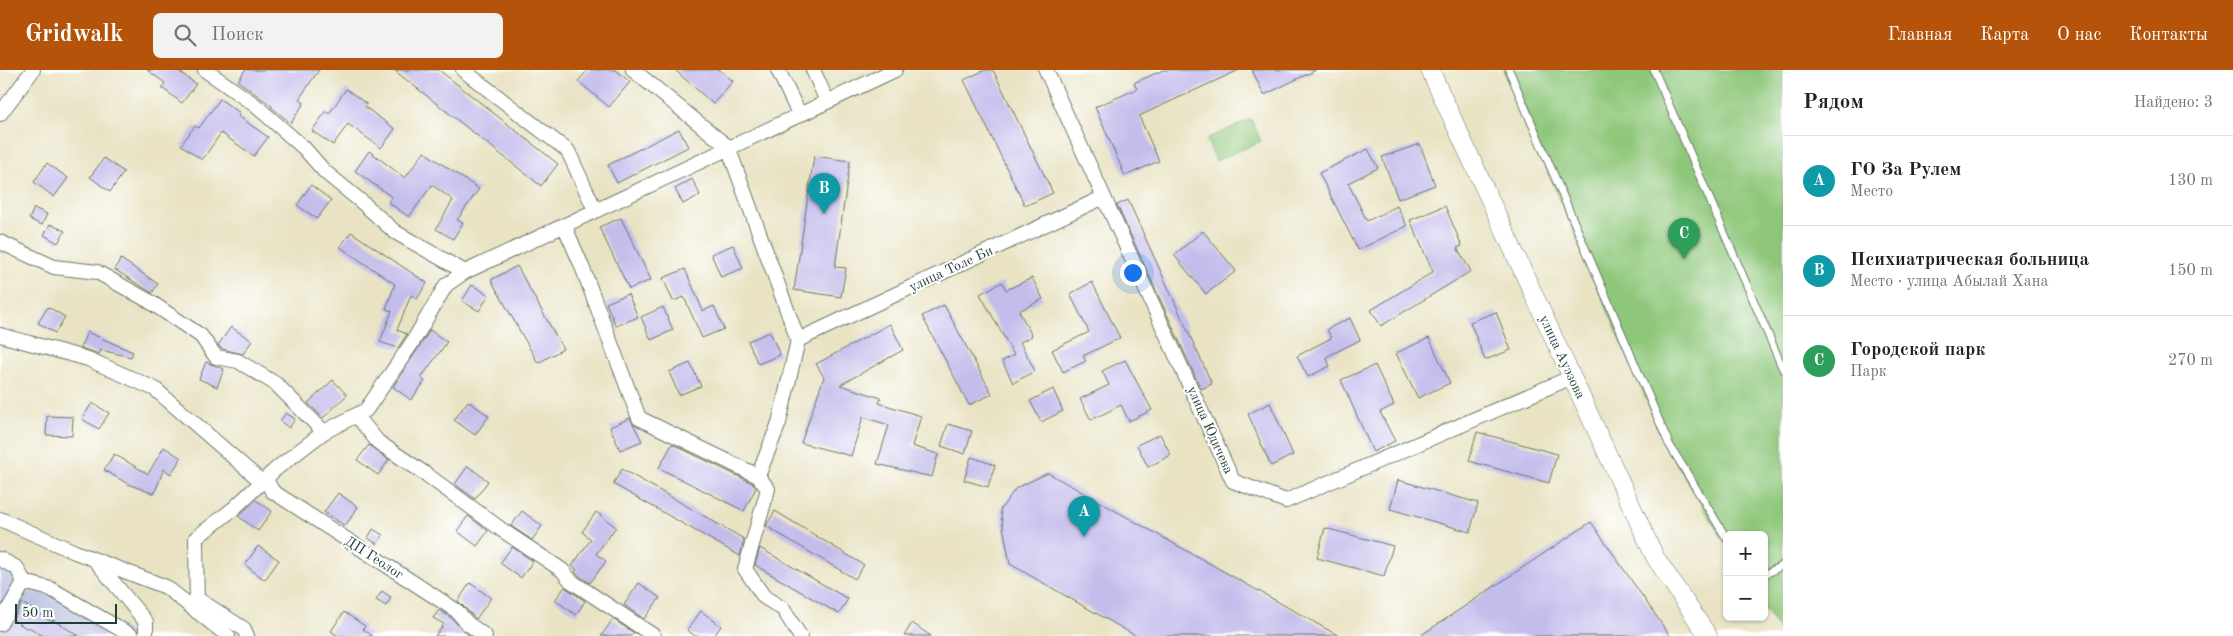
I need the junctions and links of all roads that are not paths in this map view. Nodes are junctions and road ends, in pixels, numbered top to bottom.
1 (33, 70) edge
2 (205, 70) edge
3 (464, 70) edge
4 (633, 70) edge
5 (778, 70) edge
6 (813, 70) edge
7 (895, 70) edge
8 (1046, 70) edge
9 (1430, 70) edge
10 (1509, 70) edge
11 (1654, 70) edge
12 (828, 101) junction
13 (0, 114) edge
14 (799, 114) junction
15 (728, 146) junction
16 (1104, 197) junction
17 (595, 210) junction
18 (564, 225) junction
19 (0, 242) edge
20 (465, 272) junction
21 (0, 335) edge
22 (798, 340) junction
23 (1783, 369) edge
24 (1572, 377) junction
25 (356, 415) junction
26 (324, 432) junction
27 (758, 476) junction
28 (264, 481) junction
29 (0, 519) edge
30 (1723, 532) edge
31 (0, 559) edge
32 (95, 560) junction
33 (1783, 565) edge
34 (1768, 573) edge
35 (24, 582) junction
36 (197, 605) junction
37 (0, 624) edge
38 (132, 636) edge
39 (146, 636) edge
40 (228, 636) edge
41 (248, 636) edge
42 (485, 636) edge
43 (654, 636) edge
44 (800, 636) edge
45 (1708, 636) edge

1 - 13 street
2 - 20 street
3 - 17 street
4 - 15 street
5 - 14 street
6 - 12 street
7 - 12 street
8 - 16 street, улица Юдичева
9 - 24 street, улица Ауэзова
10 - 30 lane
11 - 23 lane
12 - 14 street
14 - 15 street
15 - 17 street
15 - 22 street
16 - 22 street, улица Толе Би
16 - 24 street, улица Юдичева
17 - 18 street
18 - 20 street
18 - 27 street
19 - 26 street
20 - 25 street
21 - 28 street, ДП Геолог
22 - 27 street
24 - 45 street, улица Ауэзова
25 - 26 street
25 - 43 street
26 - 28 street
27 - 44 street
28 - 36 street
28 - 42 street, ДП Геолог
29 - 32 street
31 - 35 street
32 - 36 street
32 - 39 street
33 - 34 lane
35 - 37 street
35 - 38 street
36 - 40 street
36 - 41 street

